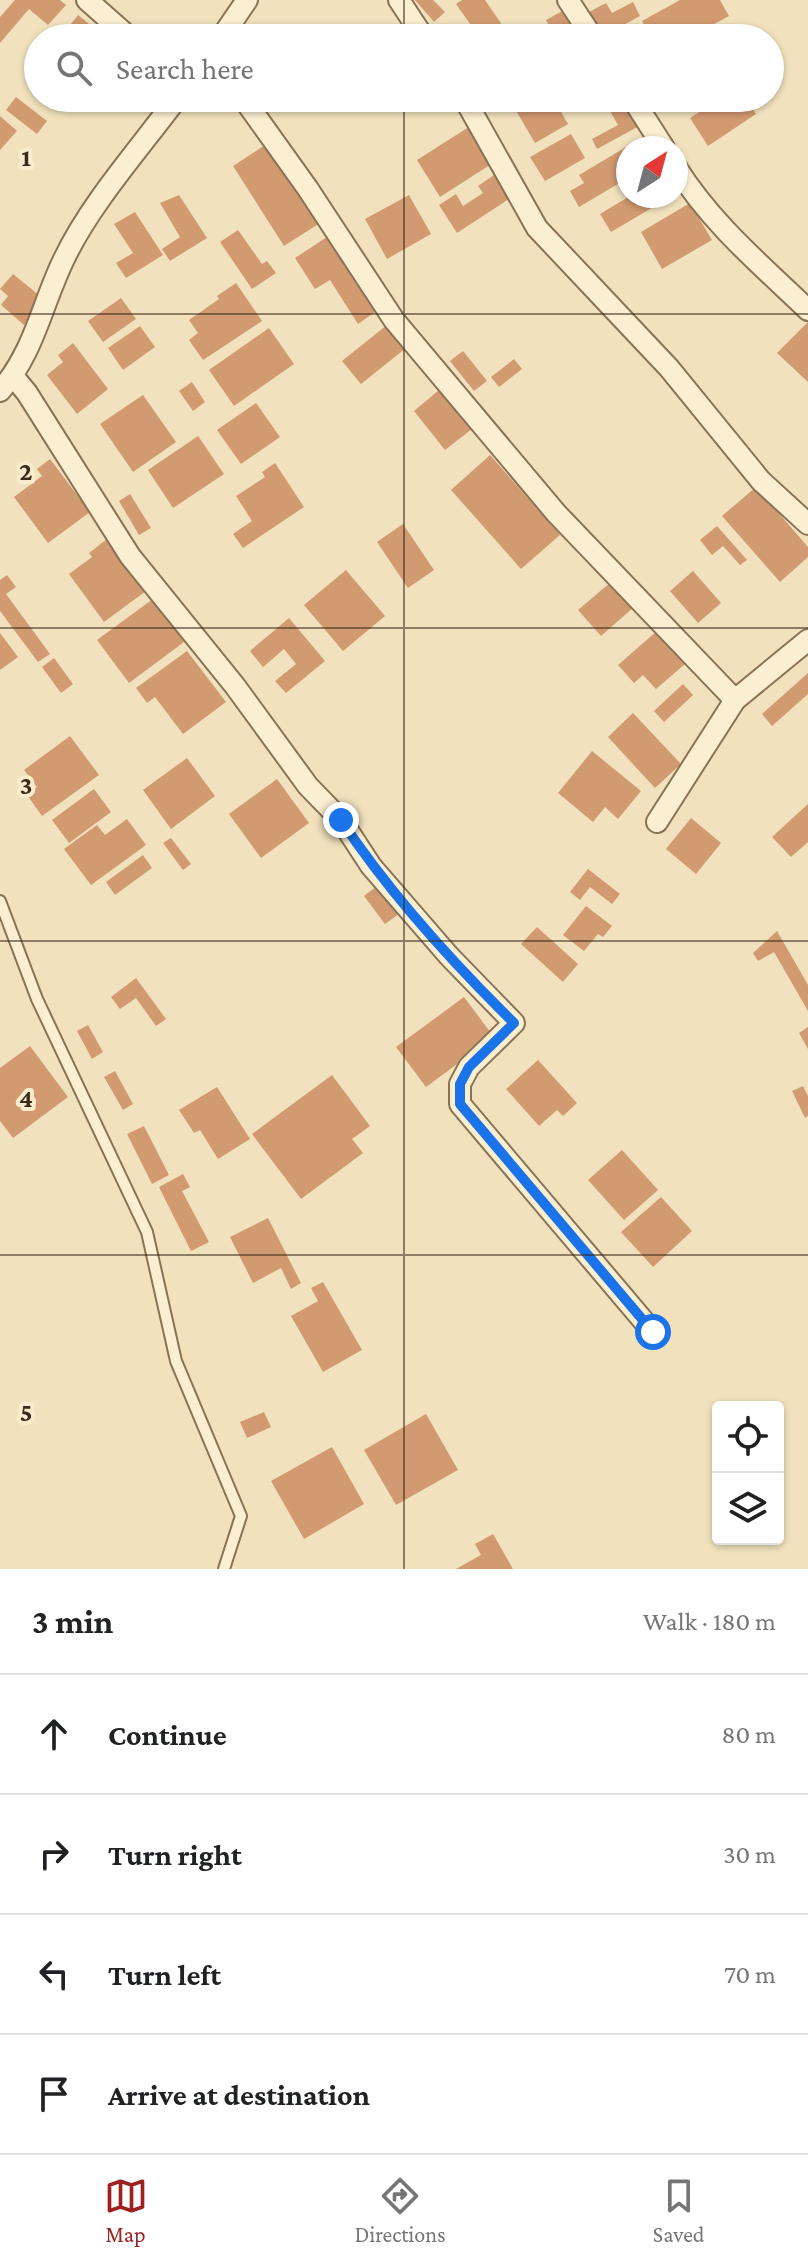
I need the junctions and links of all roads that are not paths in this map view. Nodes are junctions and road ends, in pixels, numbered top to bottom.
1 (87, 0) edge
2 (247, 0) edge
3 (399, 0) edge
4 (568, 0) edge
5 (114, 24) edge
6 (231, 24) edge
7 (415, 24) edge
8 (584, 24) edge
9 (167, 112) edge
10 (253, 112) edge
11 (472, 112) edge
12 (641, 112) edge
13 (656, 136) edge
14 (688, 186) edge
15 (808, 310) edge
16 (7, 384) edge
17 (808, 524) edge
18 (808, 640) edge
19 (735, 700) junction
20 (657, 822) dead end
21 (0, 901) edge
22 (653, 1332) dead end
23 (224, 1569) edge

1 - 5 street
2 - 6 street
3 - 7 street
4 - 8 street
9 - 16 street
10 - 19 street
11 - 17 street
12 - 13 street
14 - 15 street
16 - 22 street
18 - 19 street
19 - 20 street
21 - 23 lane

